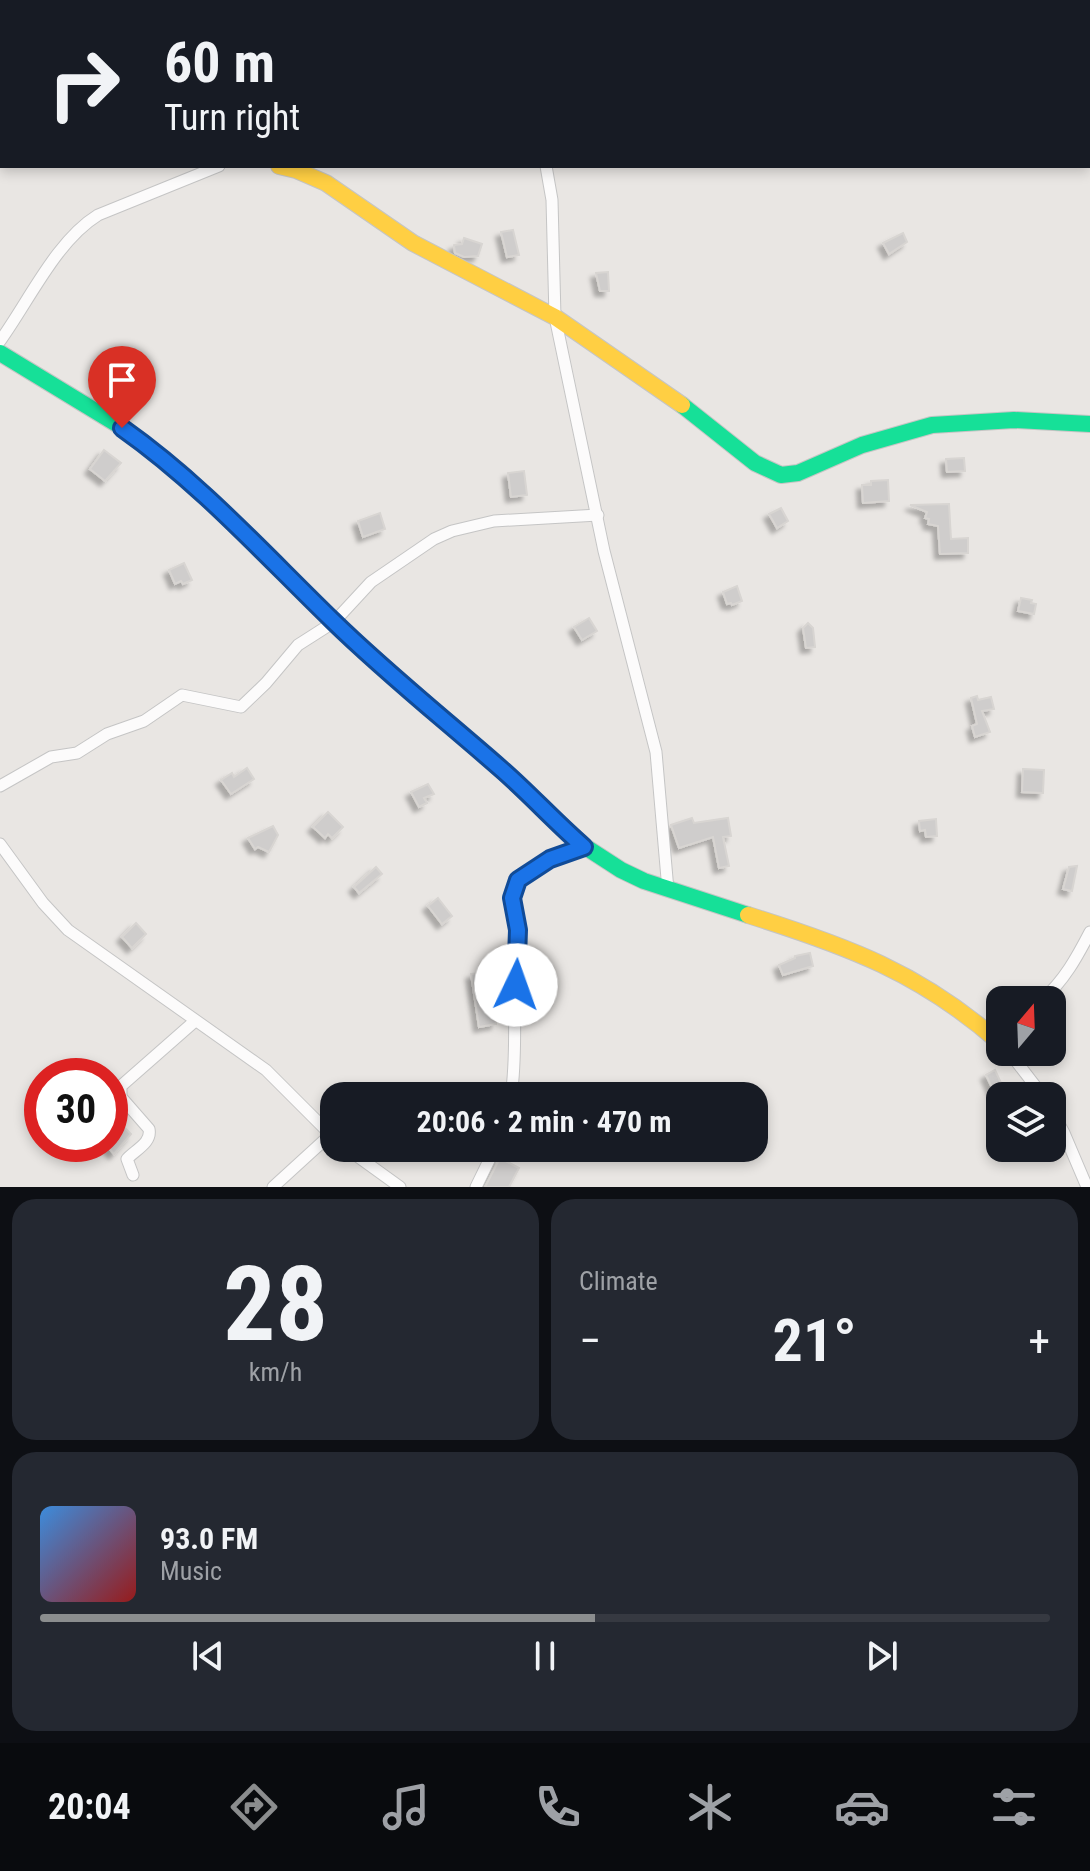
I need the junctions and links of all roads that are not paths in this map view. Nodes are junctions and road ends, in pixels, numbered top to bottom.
1 (214, 168) edge
2 (287, 168) edge
3 (546, 168) edge
4 (555, 317) junction
5 (0, 341) edge
6 (0, 353) edge
7 (1090, 424) edge
8 (598, 515) junction
9 (334, 622) junction
10 (0, 786) edge
11 (0, 844) edge
12 (584, 847) junction
13 (668, 890) junction
14 (1090, 932) edge
15 (1057, 986) edge
16 (195, 1021) junction
17 (986, 1030) edge
18 (513, 1082) edge
19 (320, 1125) edge
20 (1066, 1138) edge
21 (320, 1147) edge
22 (365, 1162) edge
23 (488, 1162) edge
24 (133, 1175) dead end
25 (273, 1187) edge
26 (400, 1187) edge
27 (476, 1187) edge
28 (1087, 1187) edge

1 - 5 street
2 - 4 street
3 - 4 street
4 - 7 street
4 - 8 street
6 - 9 street
8 - 9 street
8 - 13 street
9 - 10 street
9 - 12 street
11 - 16 street
12 - 13 street
12 - 18 street
13 - 17 street
14 - 15 street
16 - 19 street
16 - 24 street
20 - 28 street
21 - 25 street
22 - 26 street
23 - 27 street

